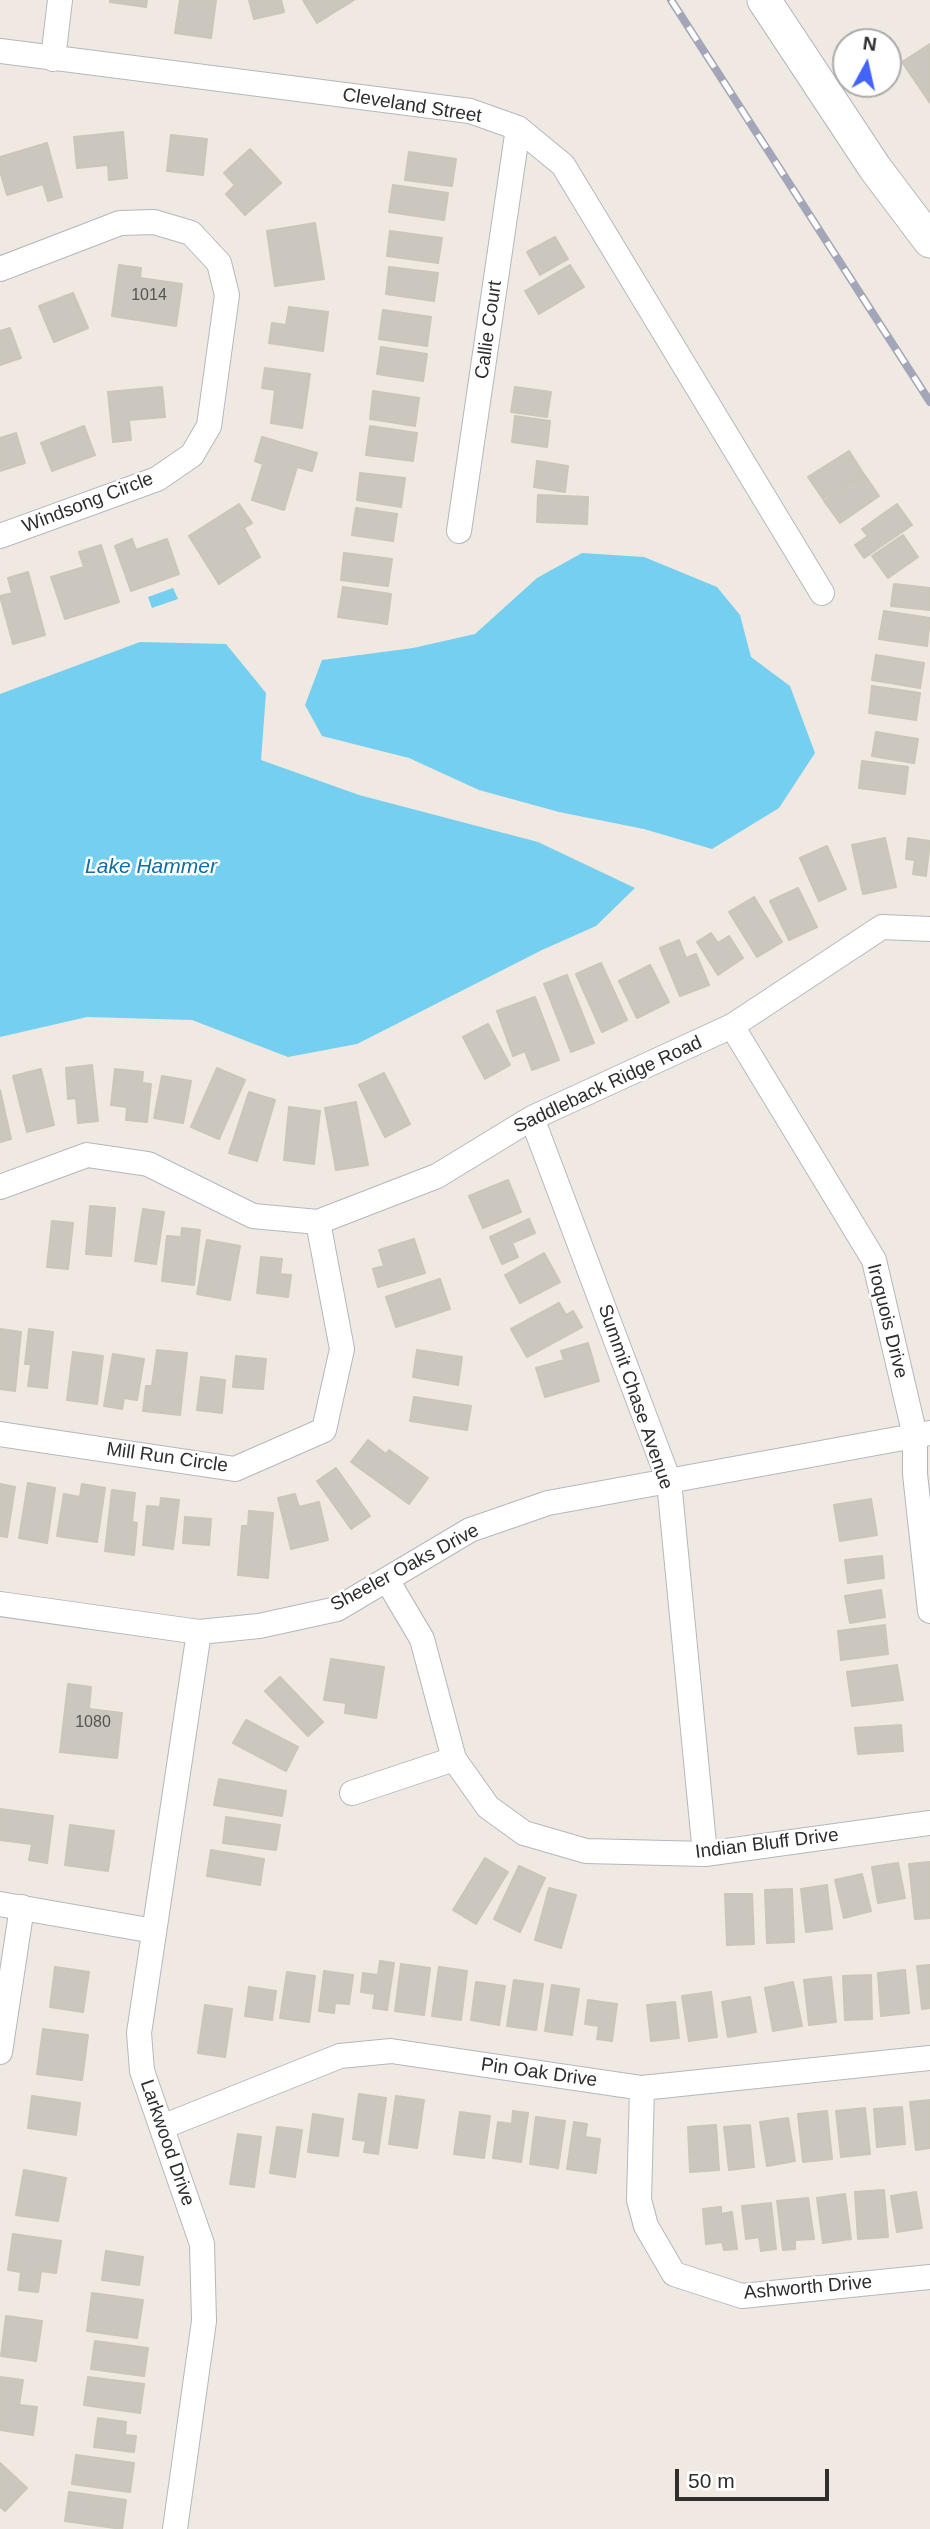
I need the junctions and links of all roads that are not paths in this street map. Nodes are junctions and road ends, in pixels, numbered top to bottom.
1 (60, 0) edge
2 (764, 0) edge
3 (0, 51) edge
4 (52, 59) junction
5 (518, 128) junction
6 (930, 241) edge
7 (0, 269) edge
8 (459, 531) dead end
9 (0, 536) edge
10 (822, 593) dead end
11 (930, 929) edge
12 (732, 1026) junction
13 (532, 1118) junction
14 (0, 1187) edge
15 (318, 1222) junction
16 (0, 1434) edge
17 (923, 1434) edge
18 (668, 1481) junction
19 (387, 1580) junction
20 (0, 1604) edge
21 (930, 1611) edge
22 (199, 1632) junction
23 (454, 1759) junction
24 (352, 1793) dead end
25 (930, 1823) edge
26 (705, 1854) junction
27 (11, 1906) edge
28 (154, 1931) junction
29 (0, 2052) edge
30 (930, 2059) edge
31 (642, 2088) junction
32 (162, 2127) junction
33 (930, 2277) edge
34 (175, 2529) edge

1 - 4 street
2 - 6 street
3 - 4 street, Cleveland Street
4 - 5 street, Cleveland Street
5 - 8 street, Callie Court
5 - 10 street, Cleveland Street
7 - 9 street, Windsong Circle
11 - 12 street, Saddleback Ridge Road
12 - 13 street, Saddleback Ridge Road
12 - 17 street, Iroquois Drive
13 - 15 street, Saddleback Ridge Road
13 - 18 street, Summit Chase Avenue
14 - 15 street, Saddleback Ridge Road
15 - 16 street, Mill Run Circle
17 - 18 street, Sheeler Oaks Drive
17 - 21 street, Iroquois Drive
18 - 19 street, Sheeler Oaks Drive
18 - 26 street, Summit Chase Avenue
19 - 22 street, Sheeler Oaks Drive
19 - 23 street, Indian Bluff Drive
20 - 22 street, Sheeler Oaks Drive
22 - 28 street, Larkwood Drive
23 - 24 street
23 - 26 street, Indian Bluff Drive
25 - 26 street, Indian Bluff Drive
27 - 28 street
27 - 29 street
28 - 32 street, Larkwood Drive
30 - 31 street, Pin Oak Drive
31 - 32 street, Pin Oak Drive
31 - 33 street, Ashworth Drive
32 - 34 street, Larkwood Drive

